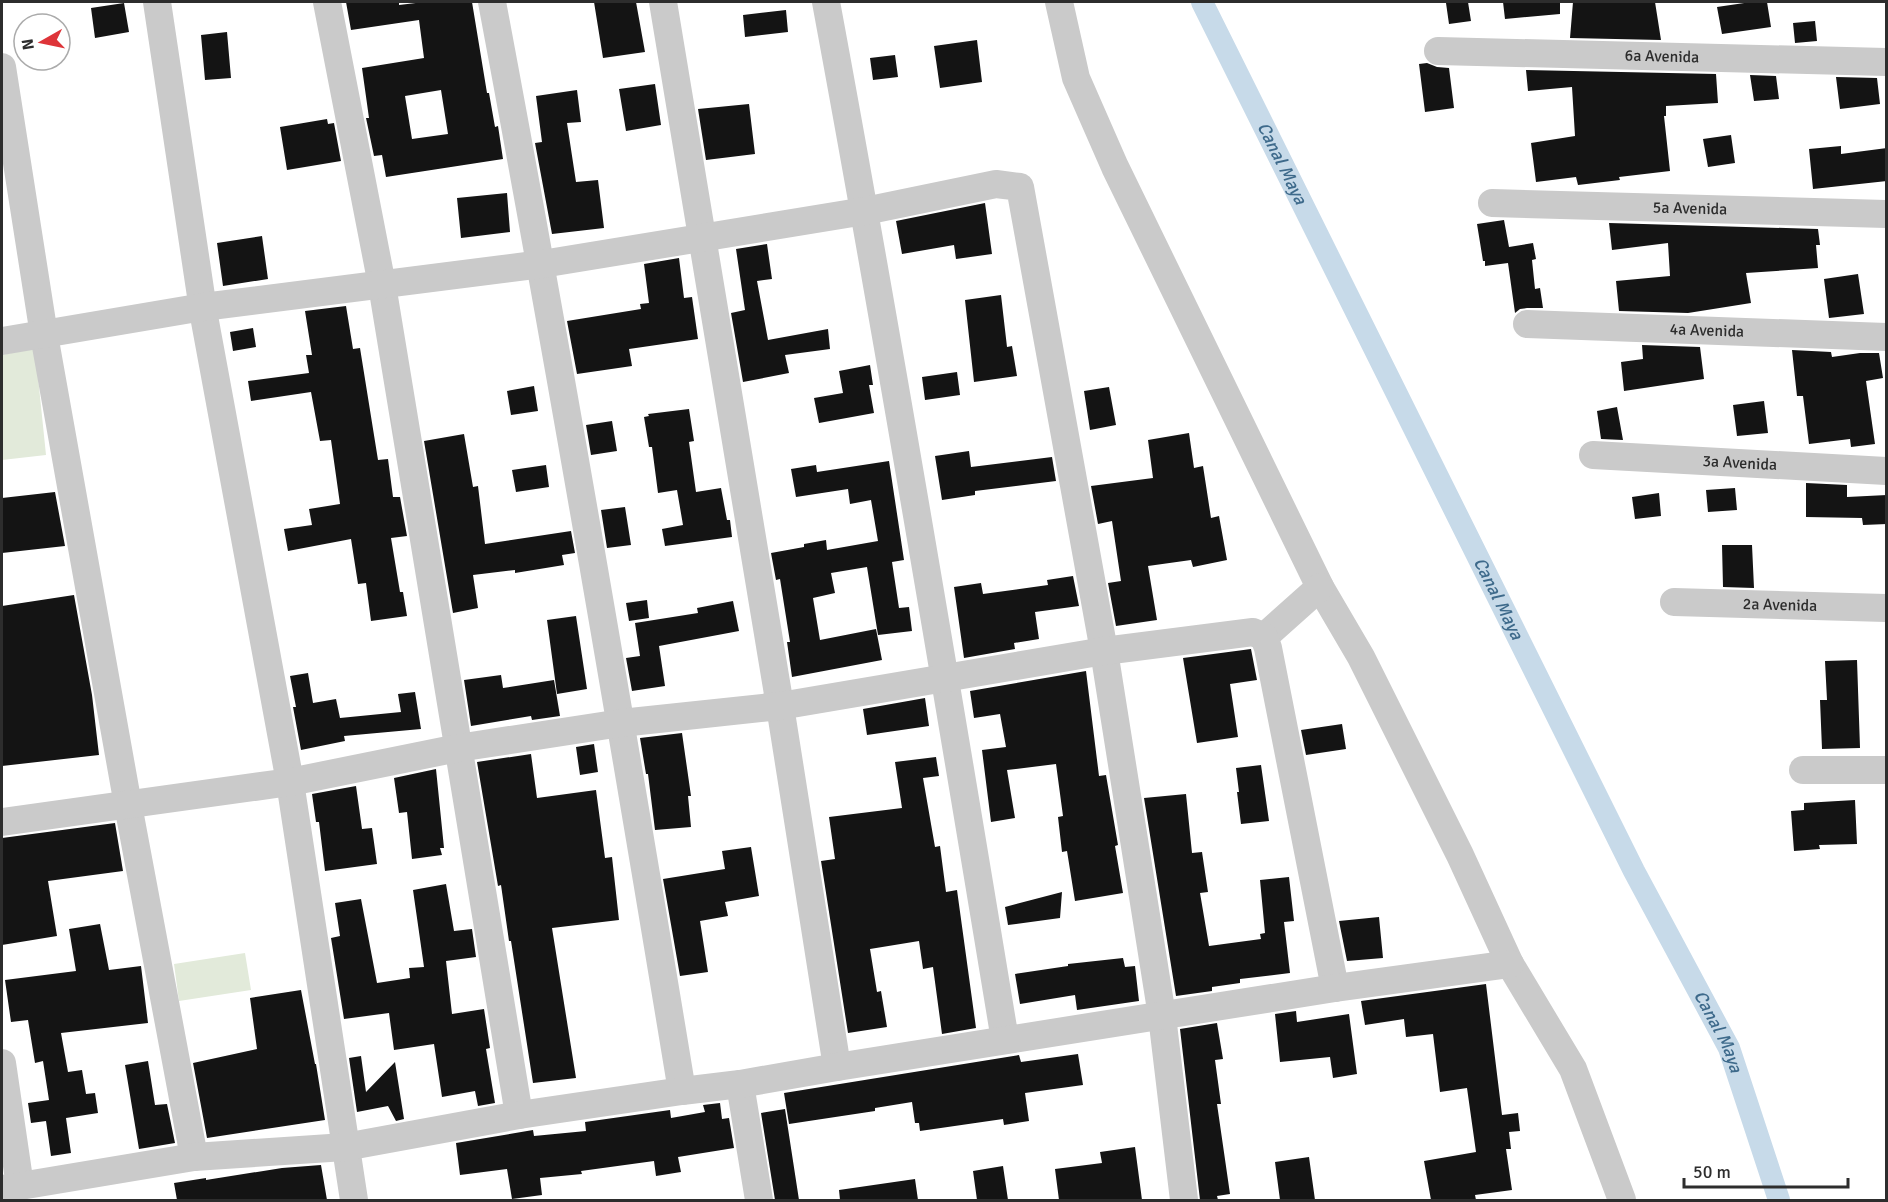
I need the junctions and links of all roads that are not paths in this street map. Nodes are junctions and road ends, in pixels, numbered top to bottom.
1 (157, 2) edge
2 (327, 2) edge
3 (492, 2) edge
4 (663, 2) edge
5 (826, 2) edge
6 (1059, 2) edge
7 (1438, 51) dead end
8 (1887, 62) edge
9 (2, 67) edge
10 (1492, 203) dead end
11 (865, 211) junction
12 (1887, 214) edge
13 (701, 238) junction
14 (542, 264) junction
15 (382, 285) junction
16 (202, 307) junction
17 (1527, 324) dead end
18 (44, 335) junction
19 (1887, 337) edge
20 (2, 341) edge
21 (1593, 455) dead end
22 (1887, 471) edge
23 (1320, 587) junction
24 (1674, 602) dead end
25 (1887, 608) edge
26 (1264, 637) junction
27 (1104, 651) junction
28 (946, 679) junction
29 (780, 706) junction
30 (621, 723) junction
31 (458, 748) junction
32 (1803, 770) dead end
33 (1887, 770) edge
34 (290, 782) junction
35 (128, 805) junction
36 (2, 822) edge
37 (1510, 964) junction
38 (1335, 988) junction
39 (1162, 1016) junction
40 (1005, 1040) junction
41 (2, 1063) edge
42 (837, 1066) junction
43 (740, 1084) junction
44 (682, 1091) junction
45 (519, 1115) junction
46 (345, 1147) junction
47 (194, 1157) junction
48 (11, 1188) edge
49 (354, 1200) edge
50 (759, 1200) edge
51 (1184, 1200) edge
52 (1622, 1200) edge

1 - 16 street
2 - 15 street
3 - 14 street
4 - 13 street
5 - 11 street
6 - 23 street
7 - 8 street, 6a Avenida
9 - 18 street
10 - 12 street, 5a Avenida
11 - 13 street
11 - 27 street
11 - 28 street
13 - 14 street
13 - 29 street
14 - 15 street
14 - 30 street
15 - 16 street
15 - 31 street
16 - 18 street
16 - 34 street
17 - 19 street, 4a Avenida
18 - 20 street
18 - 35 street
21 - 22 street, 3a Avenida
23 - 26 street
23 - 37 street
24 - 25 street, 2a Avenida
26 - 27 street
26 - 38 street
27 - 28 street
27 - 39 street
28 - 29 street
28 - 40 street
29 - 30 street
29 - 42 street
30 - 31 street
30 - 44 street
31 - 34 street
31 - 45 street
32 - 33 street
34 - 35 street
34 - 46 street
35 - 36 street
35 - 47 street
37 - 38 street
37 - 52 street
38 - 39 street
39 - 40 street
39 - 51 street
40 - 42 street
41 - 48 street
42 - 43 street
43 - 44 street
43 - 50 street
44 - 45 street
45 - 46 street
46 - 47 street
46 - 49 street
47 - 48 street

